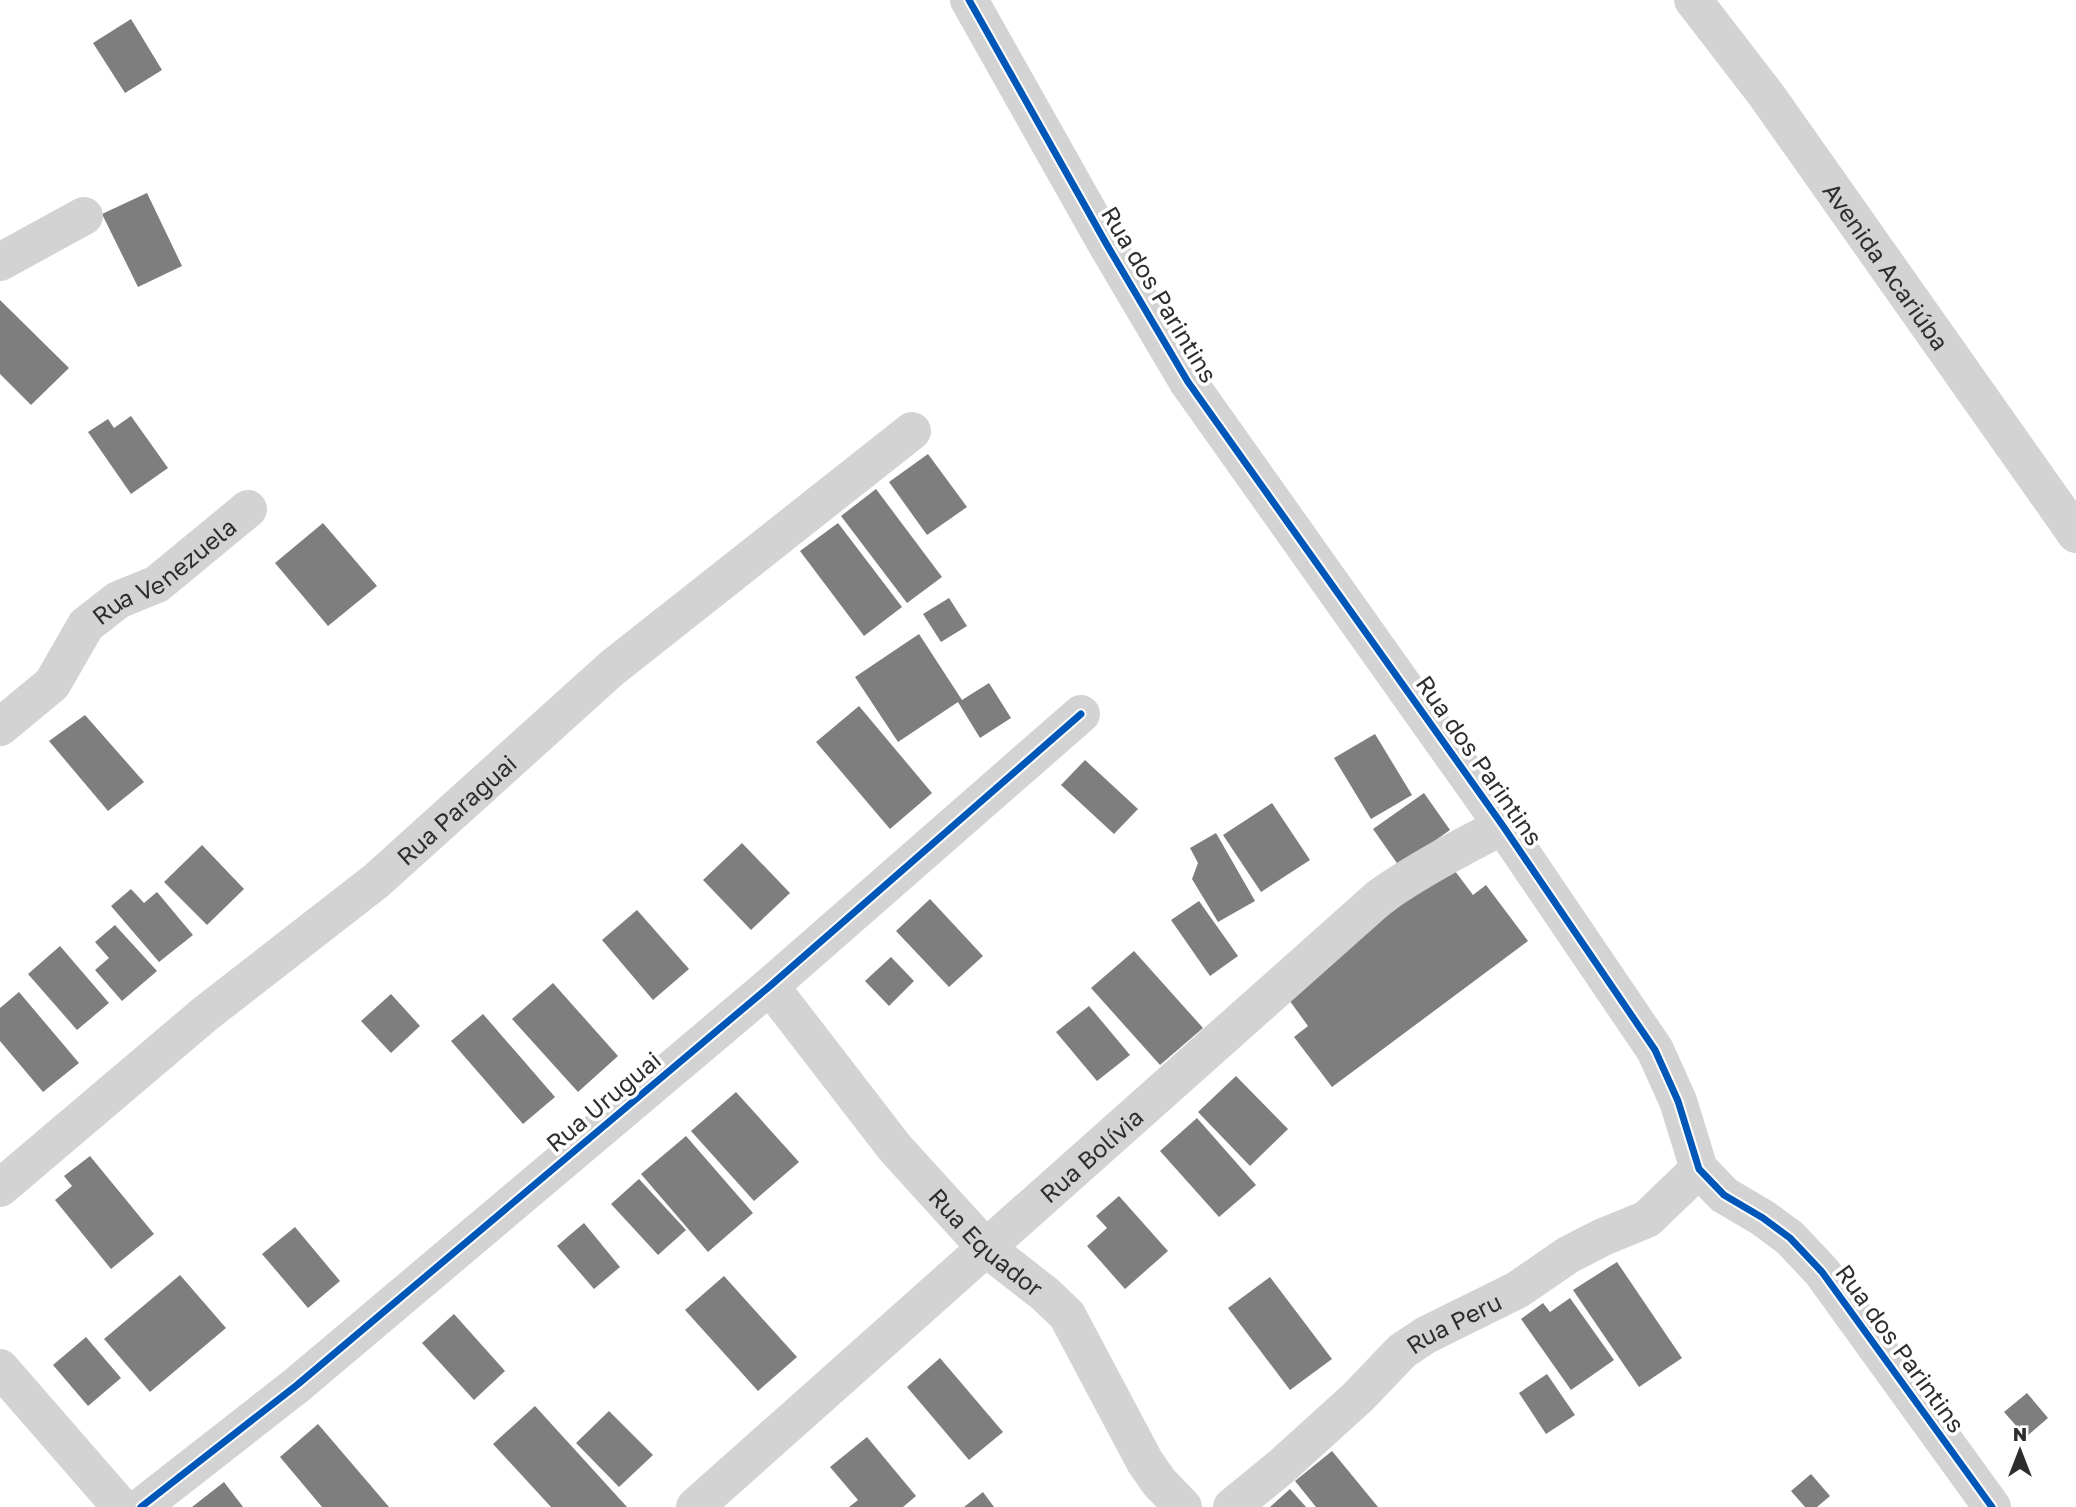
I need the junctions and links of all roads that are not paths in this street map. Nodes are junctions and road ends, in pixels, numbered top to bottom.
1 (970, 0) edge
2 (1693, 0) edge
3 (84, 216) dead end
4 (0, 262) edge
5 (912, 431) dead end
6 (247, 509) dead end
7 (2076, 534) edge
8 (1081, 714) dead end
9 (0, 727) edge
10 (1503, 826) junction
11 (770, 986) junction
12 (1699, 1169) junction
13 (0, 1188) edge
14 (986, 1248) junction
15 (0, 1368) edge
16 (121, 1507) edge
17 (141, 1507) edge
18 (695, 1507) edge
19 (1183, 1507) edge
20 (1232, 1507) edge
21 (1992, 1507) edge

1 - 10 street, Rua dos Parintins
2 - 7 street, Avenida Acariúba
3 - 4 street
5 - 13 street, Rua Paraguai
6 - 9 street, Rua Venezuela
8 - 11 street, Rua Uruguai
10 - 12 street, Rua dos Parintins
10 - 14 street, Rua Bolívia
11 - 14 street, Rua Equador
11 - 17 street, Rua Uruguai
12 - 20 street, Rua Peru
12 - 21 street, Rua dos Parintins
14 - 18 street, Rua Bolívia
14 - 19 street, Rua Equador
15 - 16 street

